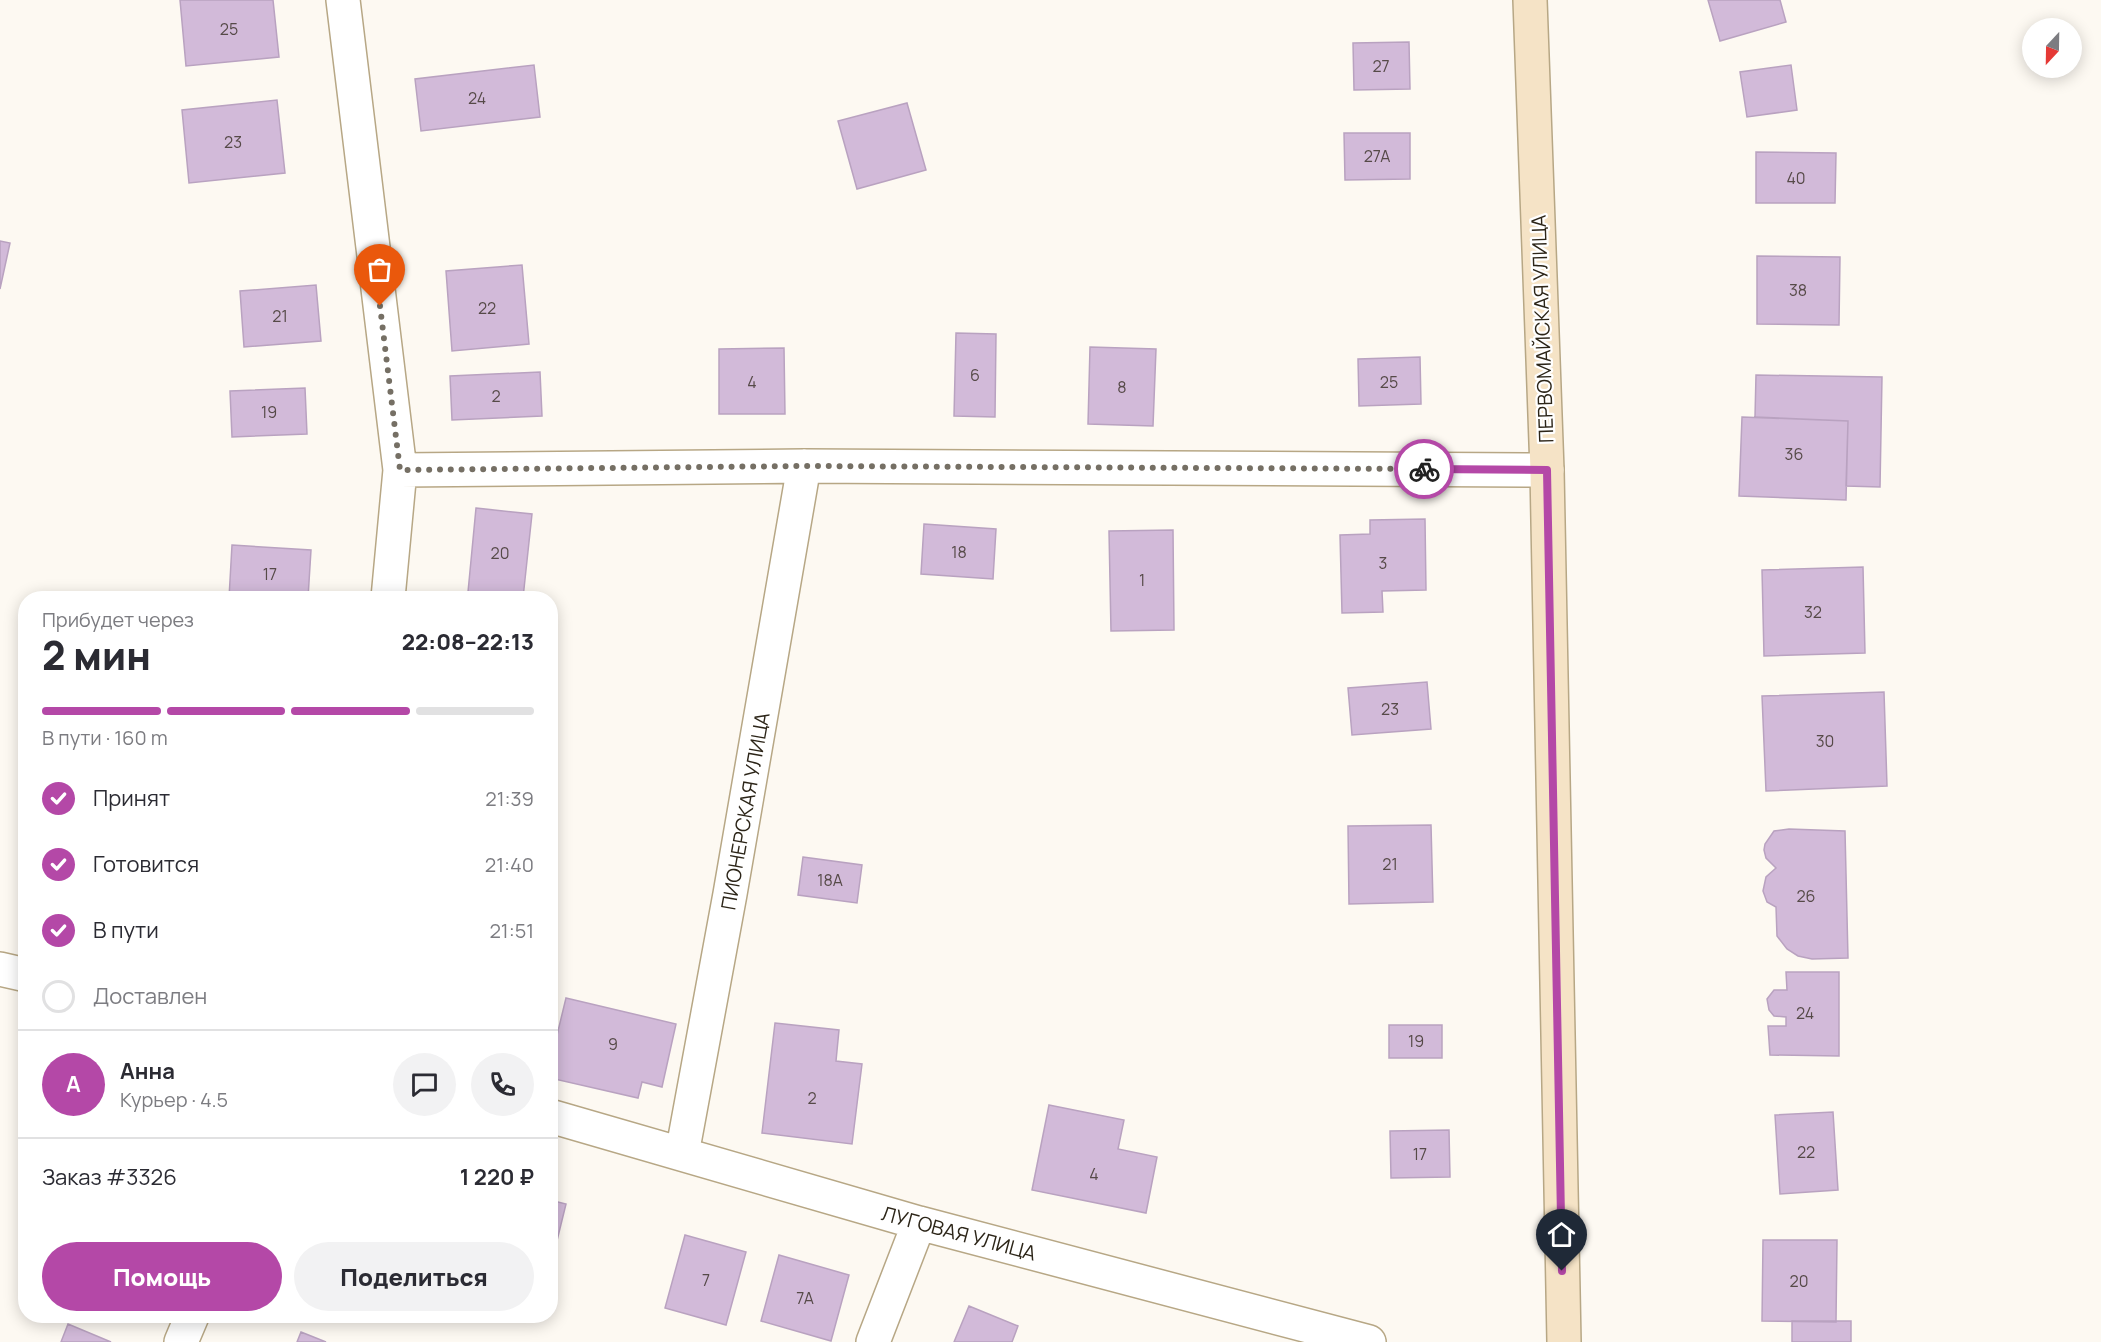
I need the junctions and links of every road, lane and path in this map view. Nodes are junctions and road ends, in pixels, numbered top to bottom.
1 (343, 0) edge
2 (1530, 0) edge
3 (804, 466) junction
4 (400, 470) junction
5 (1547, 470) junction
6 (389, 591) edge
7 (0, 969) edge
8 (18, 973) edge
9 (558, 1118) edge
10 (682, 1154) junction
11 (919, 1223) junction
12 (189, 1323) edge
13 (181, 1342) edge
14 (873, 1342) edge
15 (1369, 1342) edge
16 (1564, 1342) edge

1 - 4 street
2 - 5 main road, ПЕРВОМАЙСКАЯ УЛИЦА
3 - 4 street
3 - 5 street
3 - 10 street, ПИОНЕРСКАЯ УЛИЦА
4 - 6 street
5 - 16 main road, ПЕРВОМАЙСКАЯ УЛИЦА
7 - 8 street
9 - 10 street, ЛУГОВАЯ УЛИЦА
10 - 11 street, ЛУГОВАЯ УЛИЦА
11 - 14 street
11 - 15 street, ЛУГОВАЯ УЛИЦА
12 - 13 street

